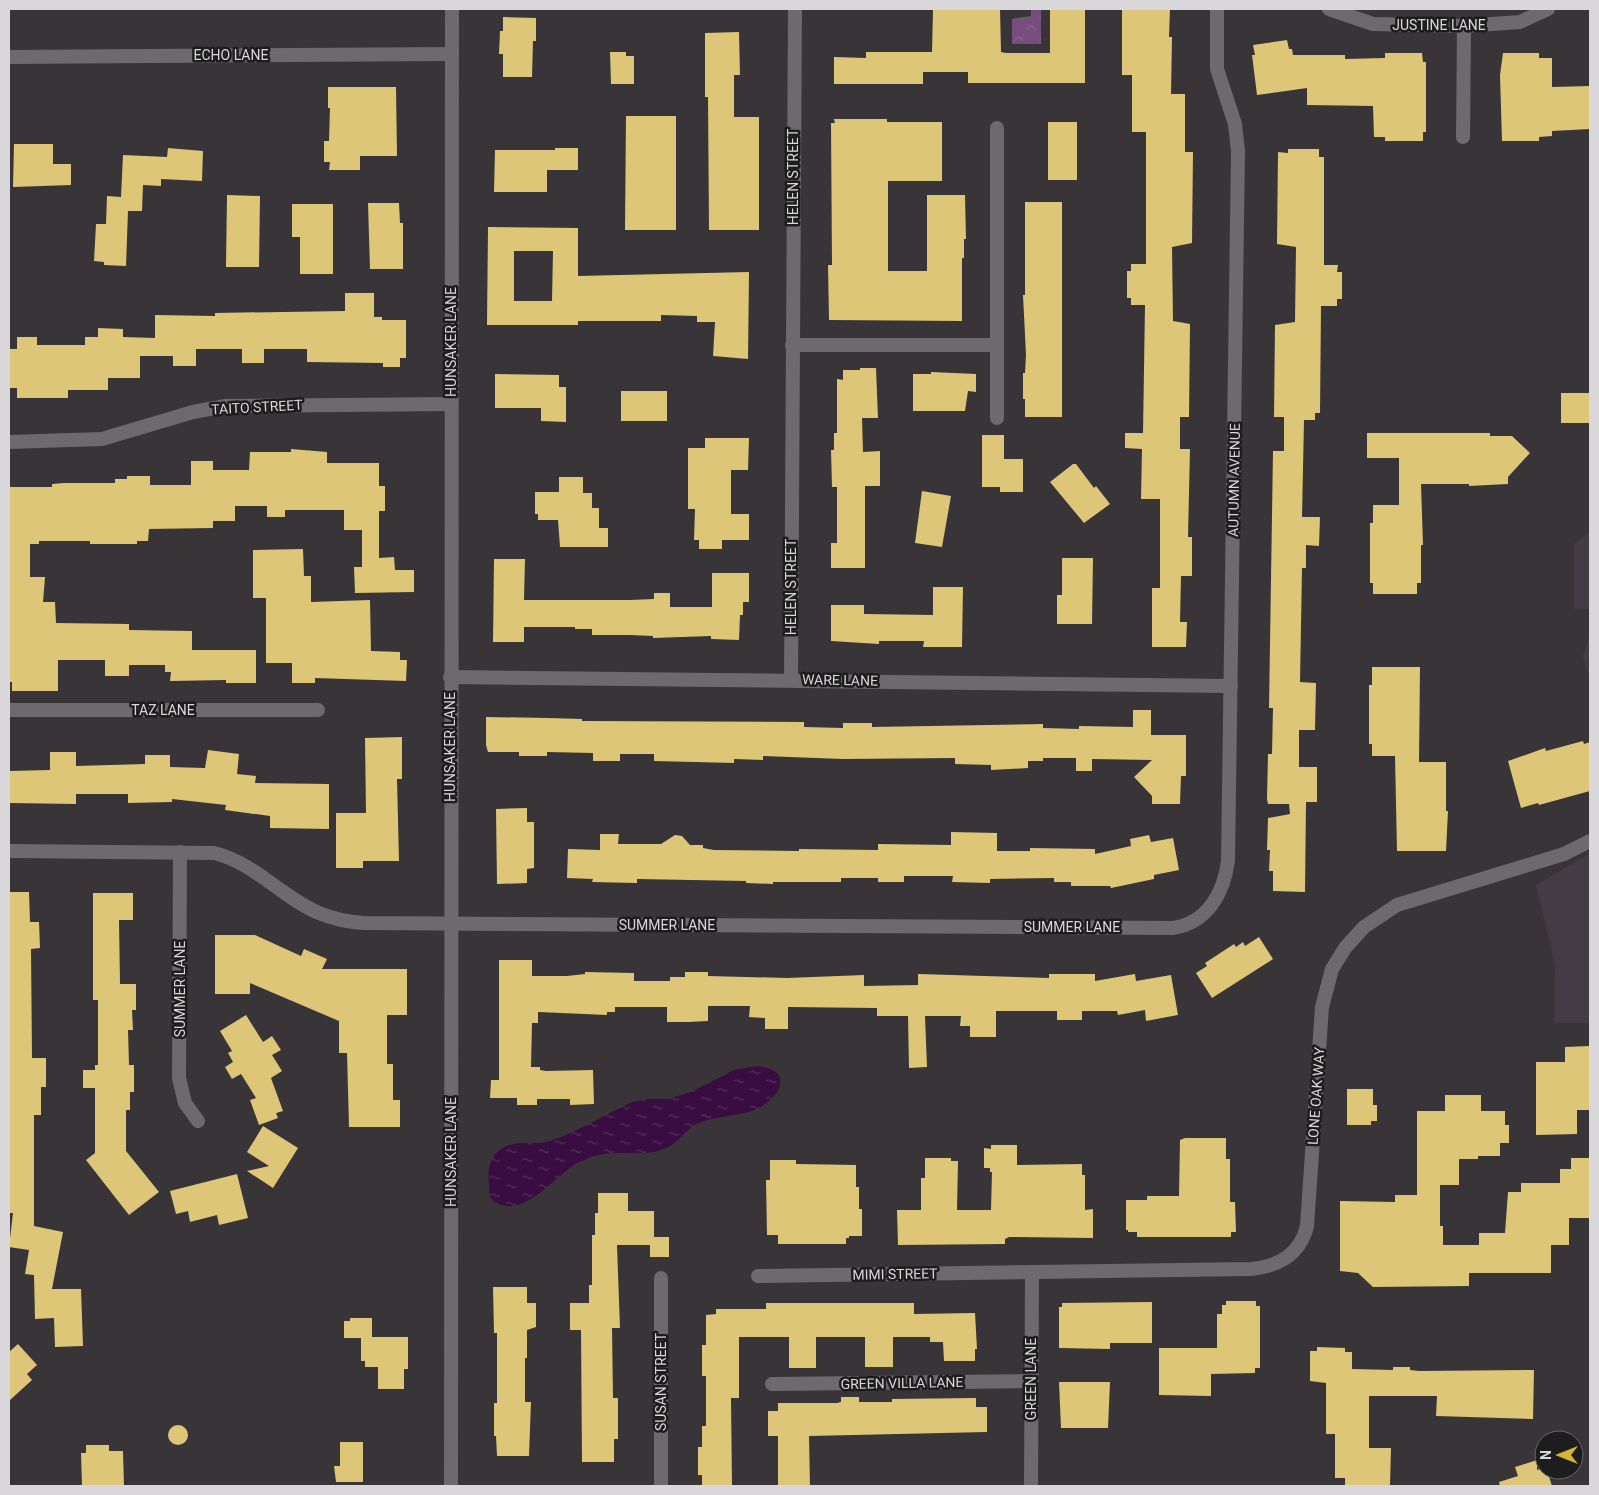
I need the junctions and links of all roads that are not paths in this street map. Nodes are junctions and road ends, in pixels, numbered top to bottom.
1 (452, 9) edge
2 (794, 9) edge
3 (1217, 9) edge
4 (1329, 9) edge
5 (1548, 9) edge
6 (1464, 26) junction
7 (452, 54) junction
8 (9, 57) edge
9 (997, 128) dead end
10 (1463, 137) dead end
11 (792, 345) junction
12 (996, 345) junction
13 (451, 404) junction
14 (997, 418) dead end
15 (9, 442) edge
16 (450, 677) junction
17 (791, 680) junction
18 (1231, 686) junction
19 (9, 710) edge
20 (318, 710) dead end
21 (1590, 841) edge
22 (9, 850) edge
23 (180, 852) junction
24 (451, 923) junction
25 (1173, 928) joint
26 (198, 1121) dead end
27 (1032, 1272) junction
28 (758, 1276) dead end
29 (661, 1278) dead end
30 (1032, 1381) junction
31 (772, 1384) dead end
32 (451, 1486) edge
33 (661, 1486) edge
34 (1031, 1486) edge

1 - 7 street, HUNSAKER LANE
2 - 11 street, HELEN STREET
3 - 18 street, AUTUMN AVENUE
4 - 6 street, JUSTINE LANE
5 - 6 street, JUSTINE LANE
6 - 10 street
7 - 8 street, ECHO LANE
7 - 13 street, HUNSAKER LANE
9 - 12 street
11 - 12 street
11 - 17 street, HELEN STREET
12 - 14 street
13 - 15 street, TAITO STREET
13 - 16 street, HUNSAKER LANE
16 - 17 street, WARE LANE
16 - 24 street, HUNSAKER LANE
17 - 18 street, WARE LANE
18 - 25 street, AUTUMN AVENUE
19 - 20 street, TAZ LANE
21 - 27 street, LONE OAK WAY
22 - 23 street, SUMMER LANE
23 - 24 street, SUMMER LANE
23 - 26 street, SUMMER LANE
24 - 25 street, SUMMER LANE
24 - 32 street, HUNSAKER LANE
27 - 28 street, MIMI STREET
27 - 30 street, GREEN LANE
29 - 33 street, SUSAN STREET
30 - 31 street, GREEN VILLA LANE
30 - 34 street, GREEN LANE

